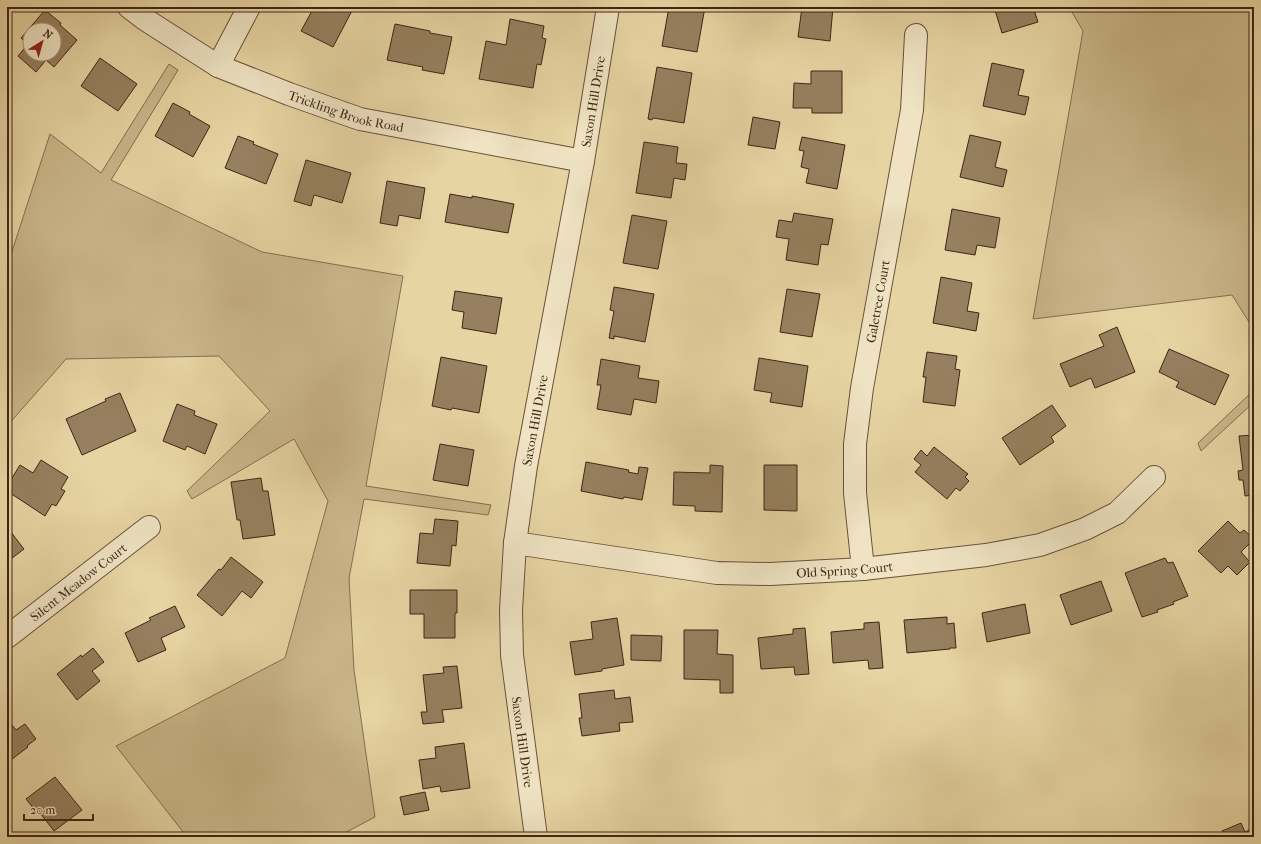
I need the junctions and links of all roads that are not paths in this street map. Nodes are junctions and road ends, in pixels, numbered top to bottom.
1 (130, 7) edge
2 (249, 7) edge
3 (608, 7) edge
4 (916, 35) dead end
5 (218, 66) junction
6 (583, 161) junction
7 (1154, 477) dead end
8 (150, 527) dead end
9 (515, 542) junction
10 (863, 569) junction
11 (7, 637) edge
12 (536, 837) edge

1 - 5 street, Trickling Brook Road
2 - 5 street
3 - 6 street, Saxon Hill Drive
4 - 10 street, Galetree Court
5 - 6 street, Trickling Brook Road
6 - 9 street, Saxon Hill Drive
7 - 10 street, Old Spring Court
8 - 11 street, Silent Meadow Court
9 - 10 street, Old Spring Court
9 - 12 street, Saxon Hill Drive

